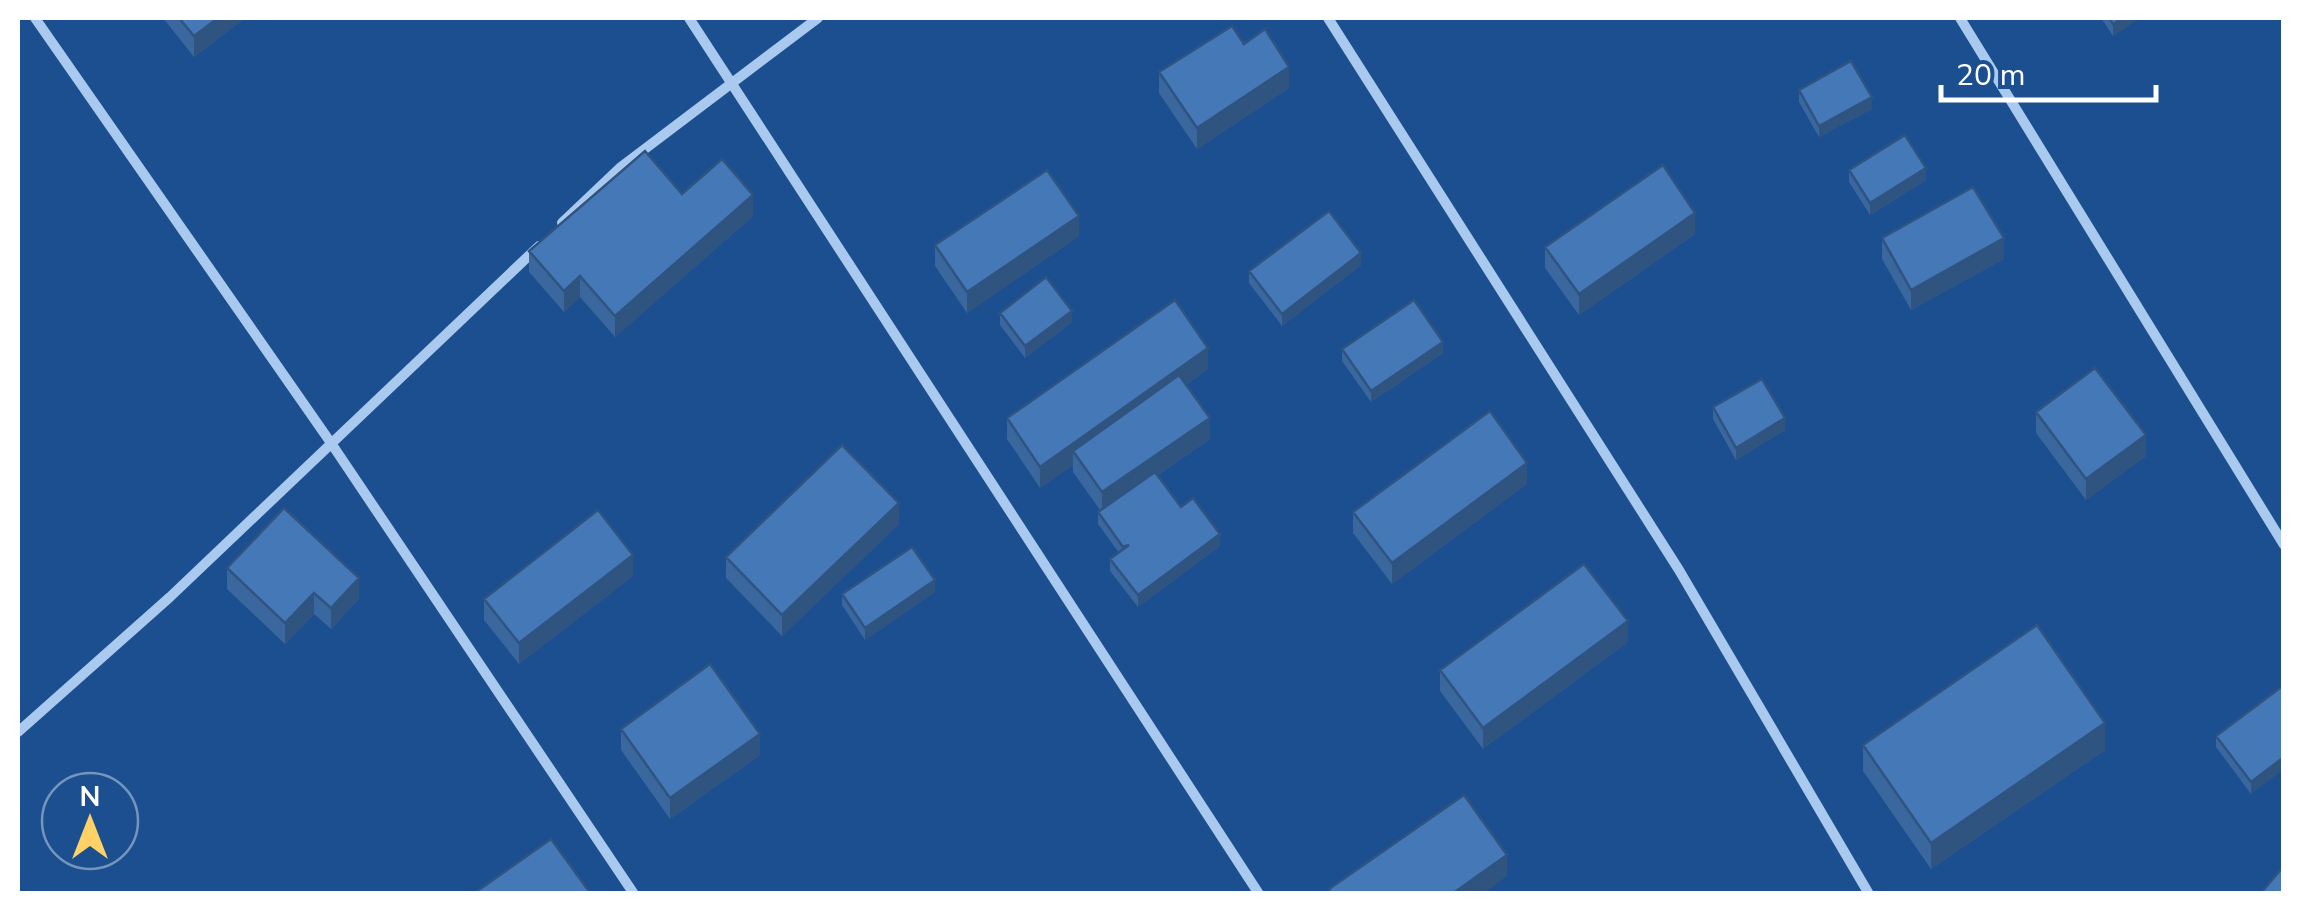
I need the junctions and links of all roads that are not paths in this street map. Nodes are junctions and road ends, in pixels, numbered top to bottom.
1 (35, 18) edge
2 (689, 18) edge
3 (818, 18) edge
4 (1328, 18) edge
5 (1960, 18) edge
6 (733, 86) junction
7 (330, 443) junction
8 (2284, 545) edge
9 (18, 732) edge
10 (634, 894) edge
11 (1260, 894) edge
12 (1869, 894) edge

1 - 7 street
2 - 6 street
3 - 6 street
4 - 12 street
5 - 8 street
6 - 7 street
6 - 11 street
7 - 9 street
7 - 10 street

